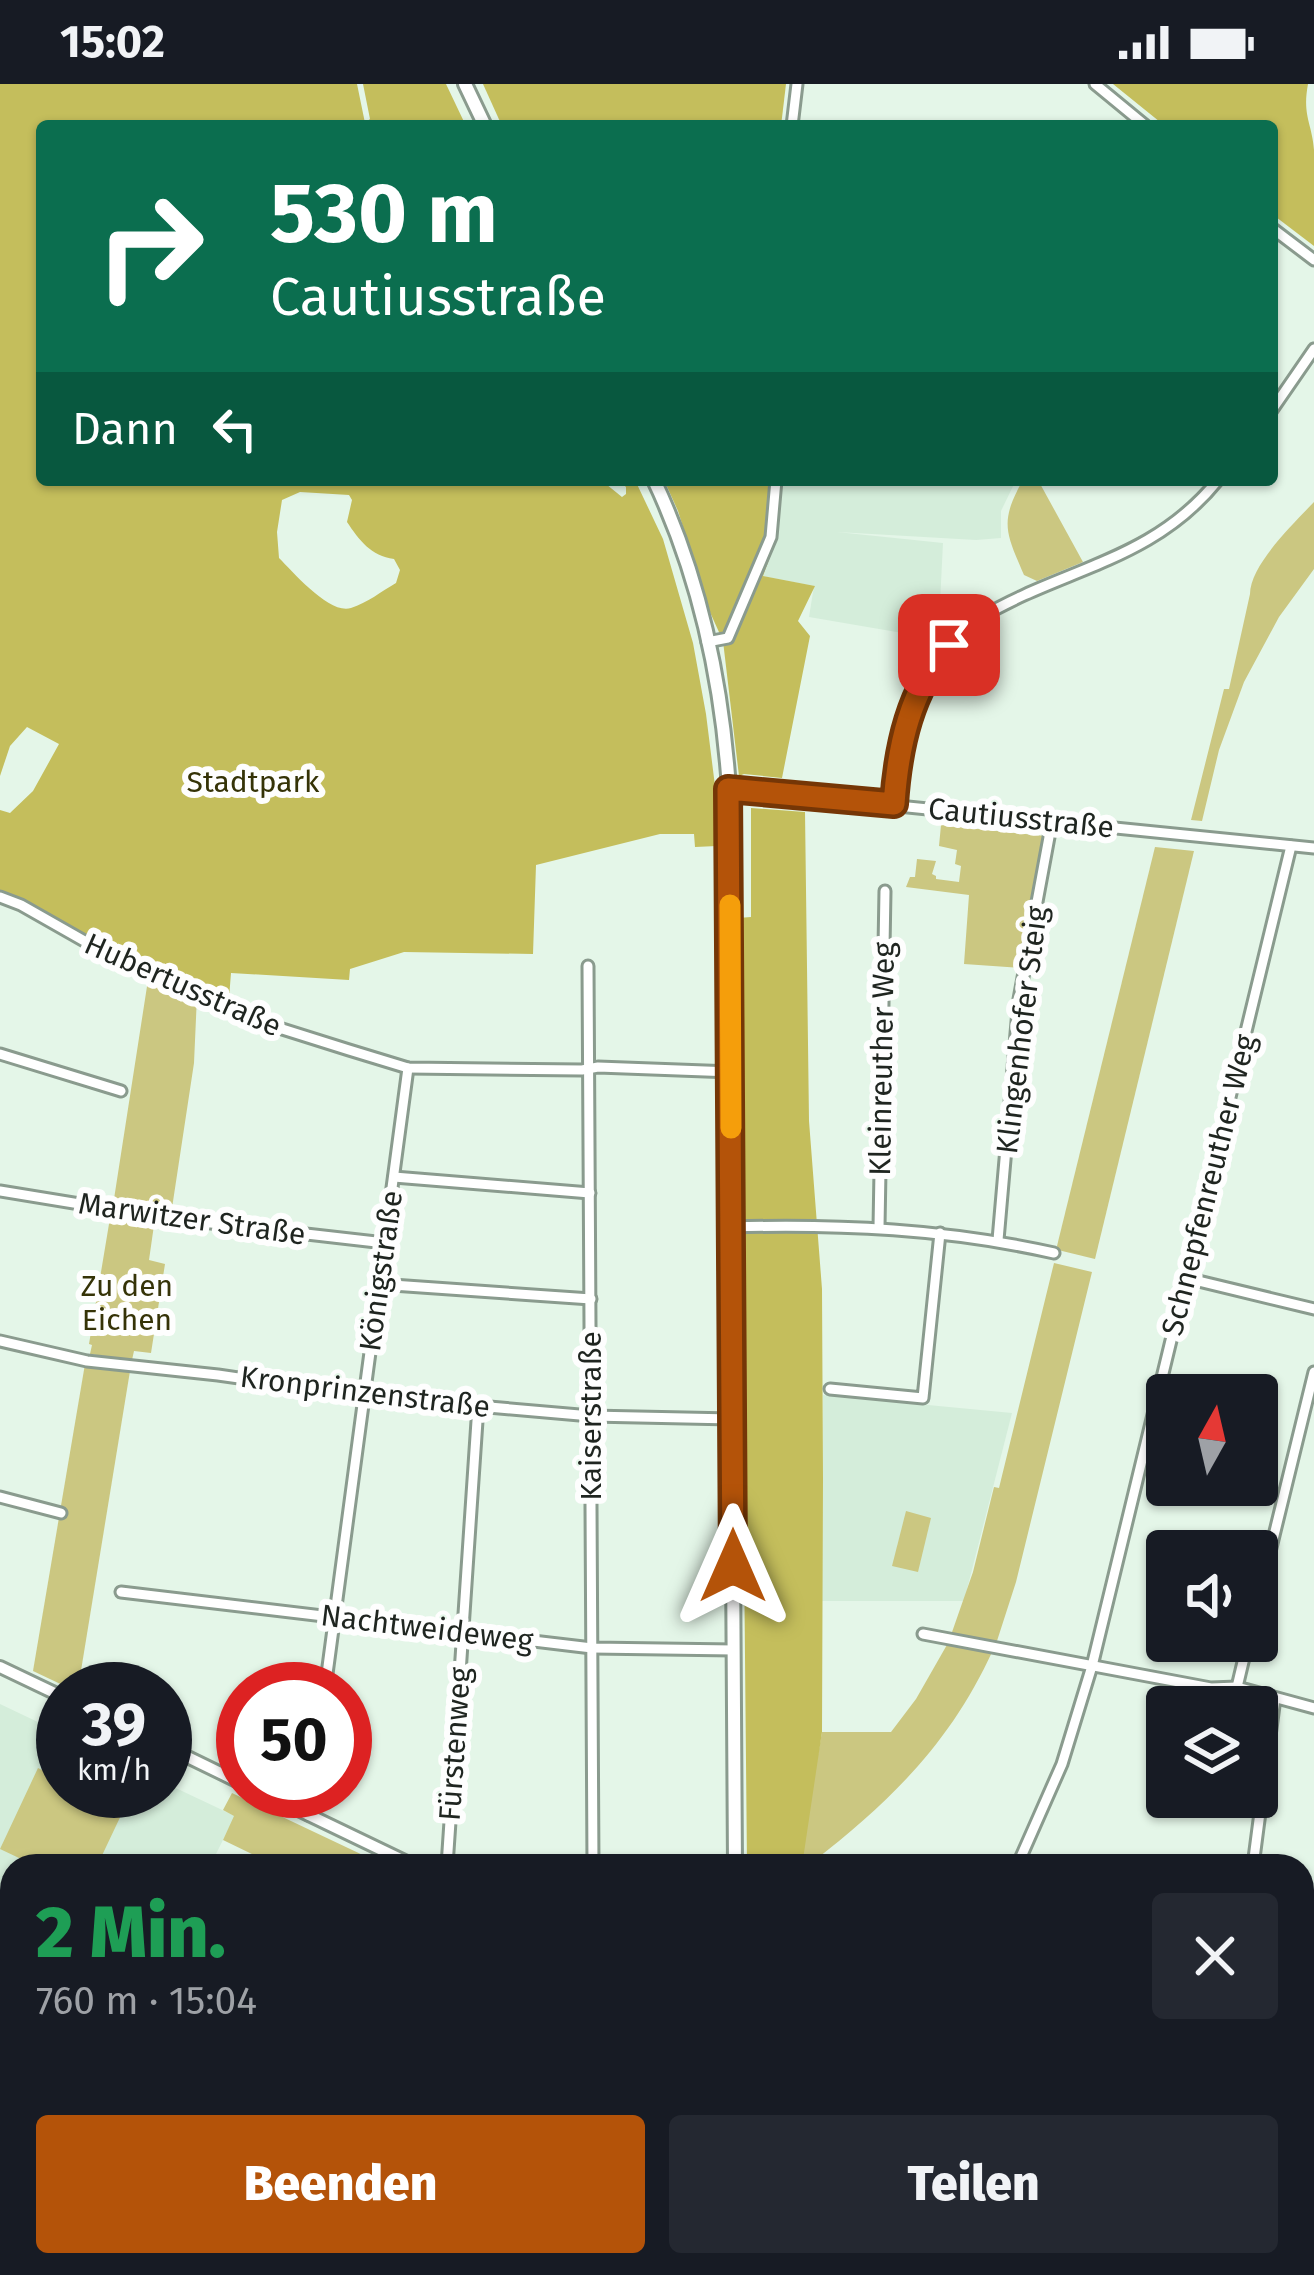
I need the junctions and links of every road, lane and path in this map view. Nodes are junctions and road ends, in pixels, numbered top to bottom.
1 (465, 84) edge
2 (797, 84) edge
3 (1095, 84) edge
4 (482, 120) edge
5 (793, 120) edge
6 (1139, 120) edge
7 (1278, 233) edge
8 (1314, 260) edge
9 (1314, 349) edge
10 (1278, 401) edge
11 (656, 486) edge
12 (775, 486) edge
13 (1212, 486) edge
14 (707, 642) junction
15 (728, 789) junction
16 (894, 804) junction
17 (1052, 821) junction
18 (1291, 846) junction
19 (1314, 848) edge
20 (885, 891) dead end
21 (0, 897) edge
22 (588, 966) dead end
23 (0, 1054) edge
24 (408, 1067) junction
25 (590, 1069) junction
26 (731, 1072) junction
27 (121, 1091) dead end
28 (394, 1178) junction
29 (0, 1191) edge
30 (590, 1192) junction
31 (732, 1227) junction
32 (879, 1227) junction
33 (940, 1233) junction
34 (998, 1240) junction
35 (385, 1244) junction
36 (1054, 1253) dead end
37 (1186, 1278) junction
38 (378, 1284) junction
39 (591, 1299) junction
40 (1314, 1309) edge
41 (0, 1341) edge
42 (1314, 1372) edge
43 (830, 1389) dead end
44 (364, 1396) junction
45 (478, 1406) junction
46 (591, 1416) junction
47 (732, 1419) junction
48 (0, 1498) edge
49 (61, 1513) dead end
50 (1275, 1530) edge
51 (121, 1592) dead end
52 (335, 1617) junction
53 (462, 1632) junction
54 (923, 1634) dead end
55 (592, 1648) junction
56 (734, 1650) junction
57 (329, 1662) edge
58 (1092, 1666) junction
59 (0, 1667) edge
60 (36, 1684) edge
61 (1199, 1686) edge
62 (1278, 1699) edge
63 (1314, 1708) edge
64 (314, 1818) edge
65 (1259, 1818) edge
66 (391, 1854) edge
67 (448, 1854) edge
68 (593, 1854) edge
69 (735, 1854) edge
70 (1022, 1854) edge
71 (1255, 1854) edge

1 - 4 main road
2 - 5 street
3 - 6 street
7 - 8 street
9 - 10 street
11 - 14 main road
12 - 14 street
13 - 16 street
14 - 15 main road
15 - 16 street, Cautiusstraße
15 - 26 main road
16 - 17 street, Cautiusstraße
17 - 18 street, Cautiusstraße
17 - 34 street, Klingenhofer Steig
18 - 19 street, Cautiusstraße
18 - 37 street, Schnepfenreuther Weg
20 - 32 street, Kleinreuther Weg
21 - 24 street, Hubertusstraße
22 - 25 street, Kaiserstraße
23 - 27 street
24 - 25 street, Hubertusstraße
24 - 28 street, Königstraße
25 - 26 street, Hubertusstraße
25 - 30 street, Kaiserstraße
26 - 31 main road
28 - 30 street
28 - 35 street, Königstraße
29 - 35 street, Marwitzer Straße
30 - 39 street, Kaiserstraße
31 - 32 street
31 - 47 main road
32 - 33 street
33 - 34 street
33 - 43 street
34 - 36 street
35 - 38 street, Königstraße
37 - 40 street
37 - 58 street, Schnepfenreuther Weg
38 - 39 street
38 - 44 street, Königstraße
39 - 46 street, Kaiserstraße
41 - 44 street, Kronprinzenstraße
42 - 50 street
44 - 45 street, Kronprinzenstraße
44 - 52 street, Königstraße
45 - 46 street, Kronprinzenstraße
45 - 53 street, Fürstenweg
46 - 47 street, Kronprinzenstraße
46 - 55 street, Kaiserstraße
47 - 56 main road
48 - 49 street
51 - 52 street, Nachtweideweg
52 - 53 street, Nachtweideweg
52 - 57 street, Königstraße
53 - 55 street, Nachtweideweg
53 - 67 street, Fürstenweg
54 - 58 street
55 - 56 street, Nachtweideweg
55 - 68 street, Kaiserstraße
56 - 69 main road
58 - 61 street
58 - 70 street, Schnepfenreuther Weg
59 - 60 street
62 - 63 street
64 - 66 street
65 - 71 street

